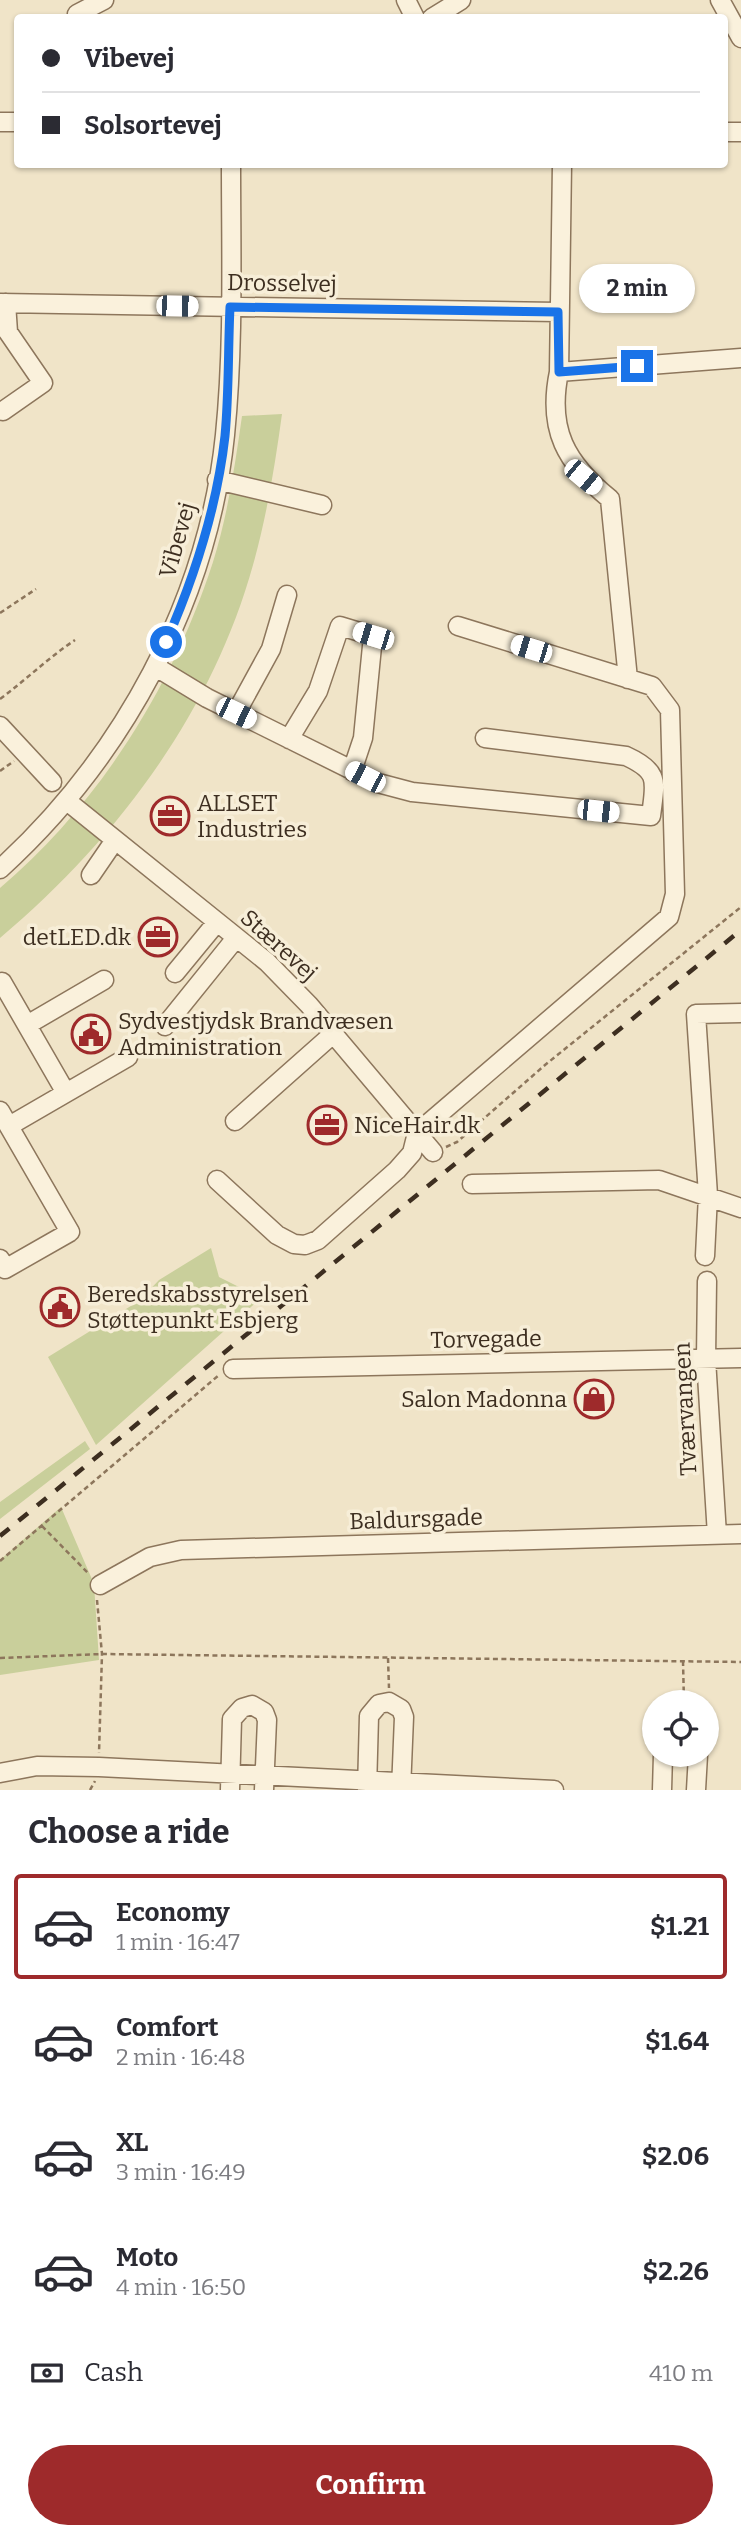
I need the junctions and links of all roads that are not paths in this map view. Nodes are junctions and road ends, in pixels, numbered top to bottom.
1 (104, 0) edge
2 (461, 0) edge
3 (75, 11) edge
4 (438, 14) edge
5 (728, 14) edge
6 (741, 38) edge
7 (231, 168) edge
8 (562, 168) edge
9 (3, 303) edge
10 (230, 307) junction
11 (558, 312) junction
12 (741, 358) edge
13 (559, 372) junction
14 (3, 411) dead end
15 (217, 480) junction
16 (323, 505) dead end
17 (287, 594) dead end
18 (458, 626) dead end
19 (156, 667) junction
20 (628, 679) junction
21 (236, 713) junction
22 (0, 726) edge
23 (485, 738) dead end
24 (289, 739) junction
25 (352, 771) junction
26 (52, 782) dead end
27 (67, 801) junction
28 (115, 840) junction
29 (0, 869) edge
30 (91, 875) dead end
31 (217, 922) junction
32 (236, 938) junction
33 (176, 973) dead end
34 (104, 980) dead end
35 (0, 984) edge
36 (741, 1013) edge
37 (27, 1025) junction
38 (165, 1026) dead end
39 (332, 1034) junction
40 (128, 1057) dead end
41 (66, 1093) junction
42 (4, 1118) edge
43 (235, 1121) dead end
44 (417, 1133) junction
45 (433, 1152) road end
46 (217, 1180) dead end
47 (472, 1184) dead end
48 (708, 1195) junction
49 (741, 1208) edge
50 (705, 1256) dead end
51 (0, 1259) edge
52 (706, 1281) dead end
53 (741, 1358) edge
54 (706, 1359) junction
55 (233, 1369) road end
56 (741, 1534) edge
57 (717, 1535) junction
58 (100, 1585) road end
59 (663, 1767) edge
60 (697, 1767) edge
61 (0, 1773) edge
62 (230, 1782) edge
63 (265, 1783) edge
64 (367, 1785) edge
65 (402, 1786) edge
66 (554, 1790) edge
67 (662, 1790) edge
68 (696, 1790) edge

1 - 3 street
2 - 4 street
5 - 6 street
7 - 10 street, Vibevej
8 - 11 street
9 - 10 street, Drosselvej
9 - 14 street, Drosselvej
10 - 11 street, Drosselvej
10 - 15 street, Vibevej
11 - 13 street
12 - 13 street
13 - 20 street
15 - 16 street
15 - 19 street, Vibevej
17 - 21 street
18 - 20 street
19 - 21 street
19 - 27 street, Vibevej
20 - 44 street
21 - 24 street
22 - 26 street
23 - 25 street
24 - 25 street
24 - 25 street
27 - 28 street, Stærevej
27 - 29 street, Vibevej
28 - 30 street
28 - 31 street, Stærevej
31 - 32 street, Stærevej
31 - 33 street
32 - 38 street
32 - 39 street, Stærevej
34 - 37 street
35 - 37 street
36 - 48 street
37 - 41 street
39 - 43 street
39 - 44 street, Stærevej
40 - 41 street
41 - 42 street
42 - 51 street
44 - 45 street, Stærevej
44 - 46 street
47 - 48 street
48 - 49 street
48 - 50 street
52 - 54 street, Tværvangen
53 - 54 street, Torvegade
54 - 55 street, Torvegade
54 - 57 street, Tværvangen
56 - 57 street, Baldursgade
57 - 58 street, Baldursgade
59 - 67 street
60 - 68 street
61 - 62 street
62 - 63 street
62 - 63 street
63 - 64 street
64 - 65 street
64 - 65 street
65 - 66 street

